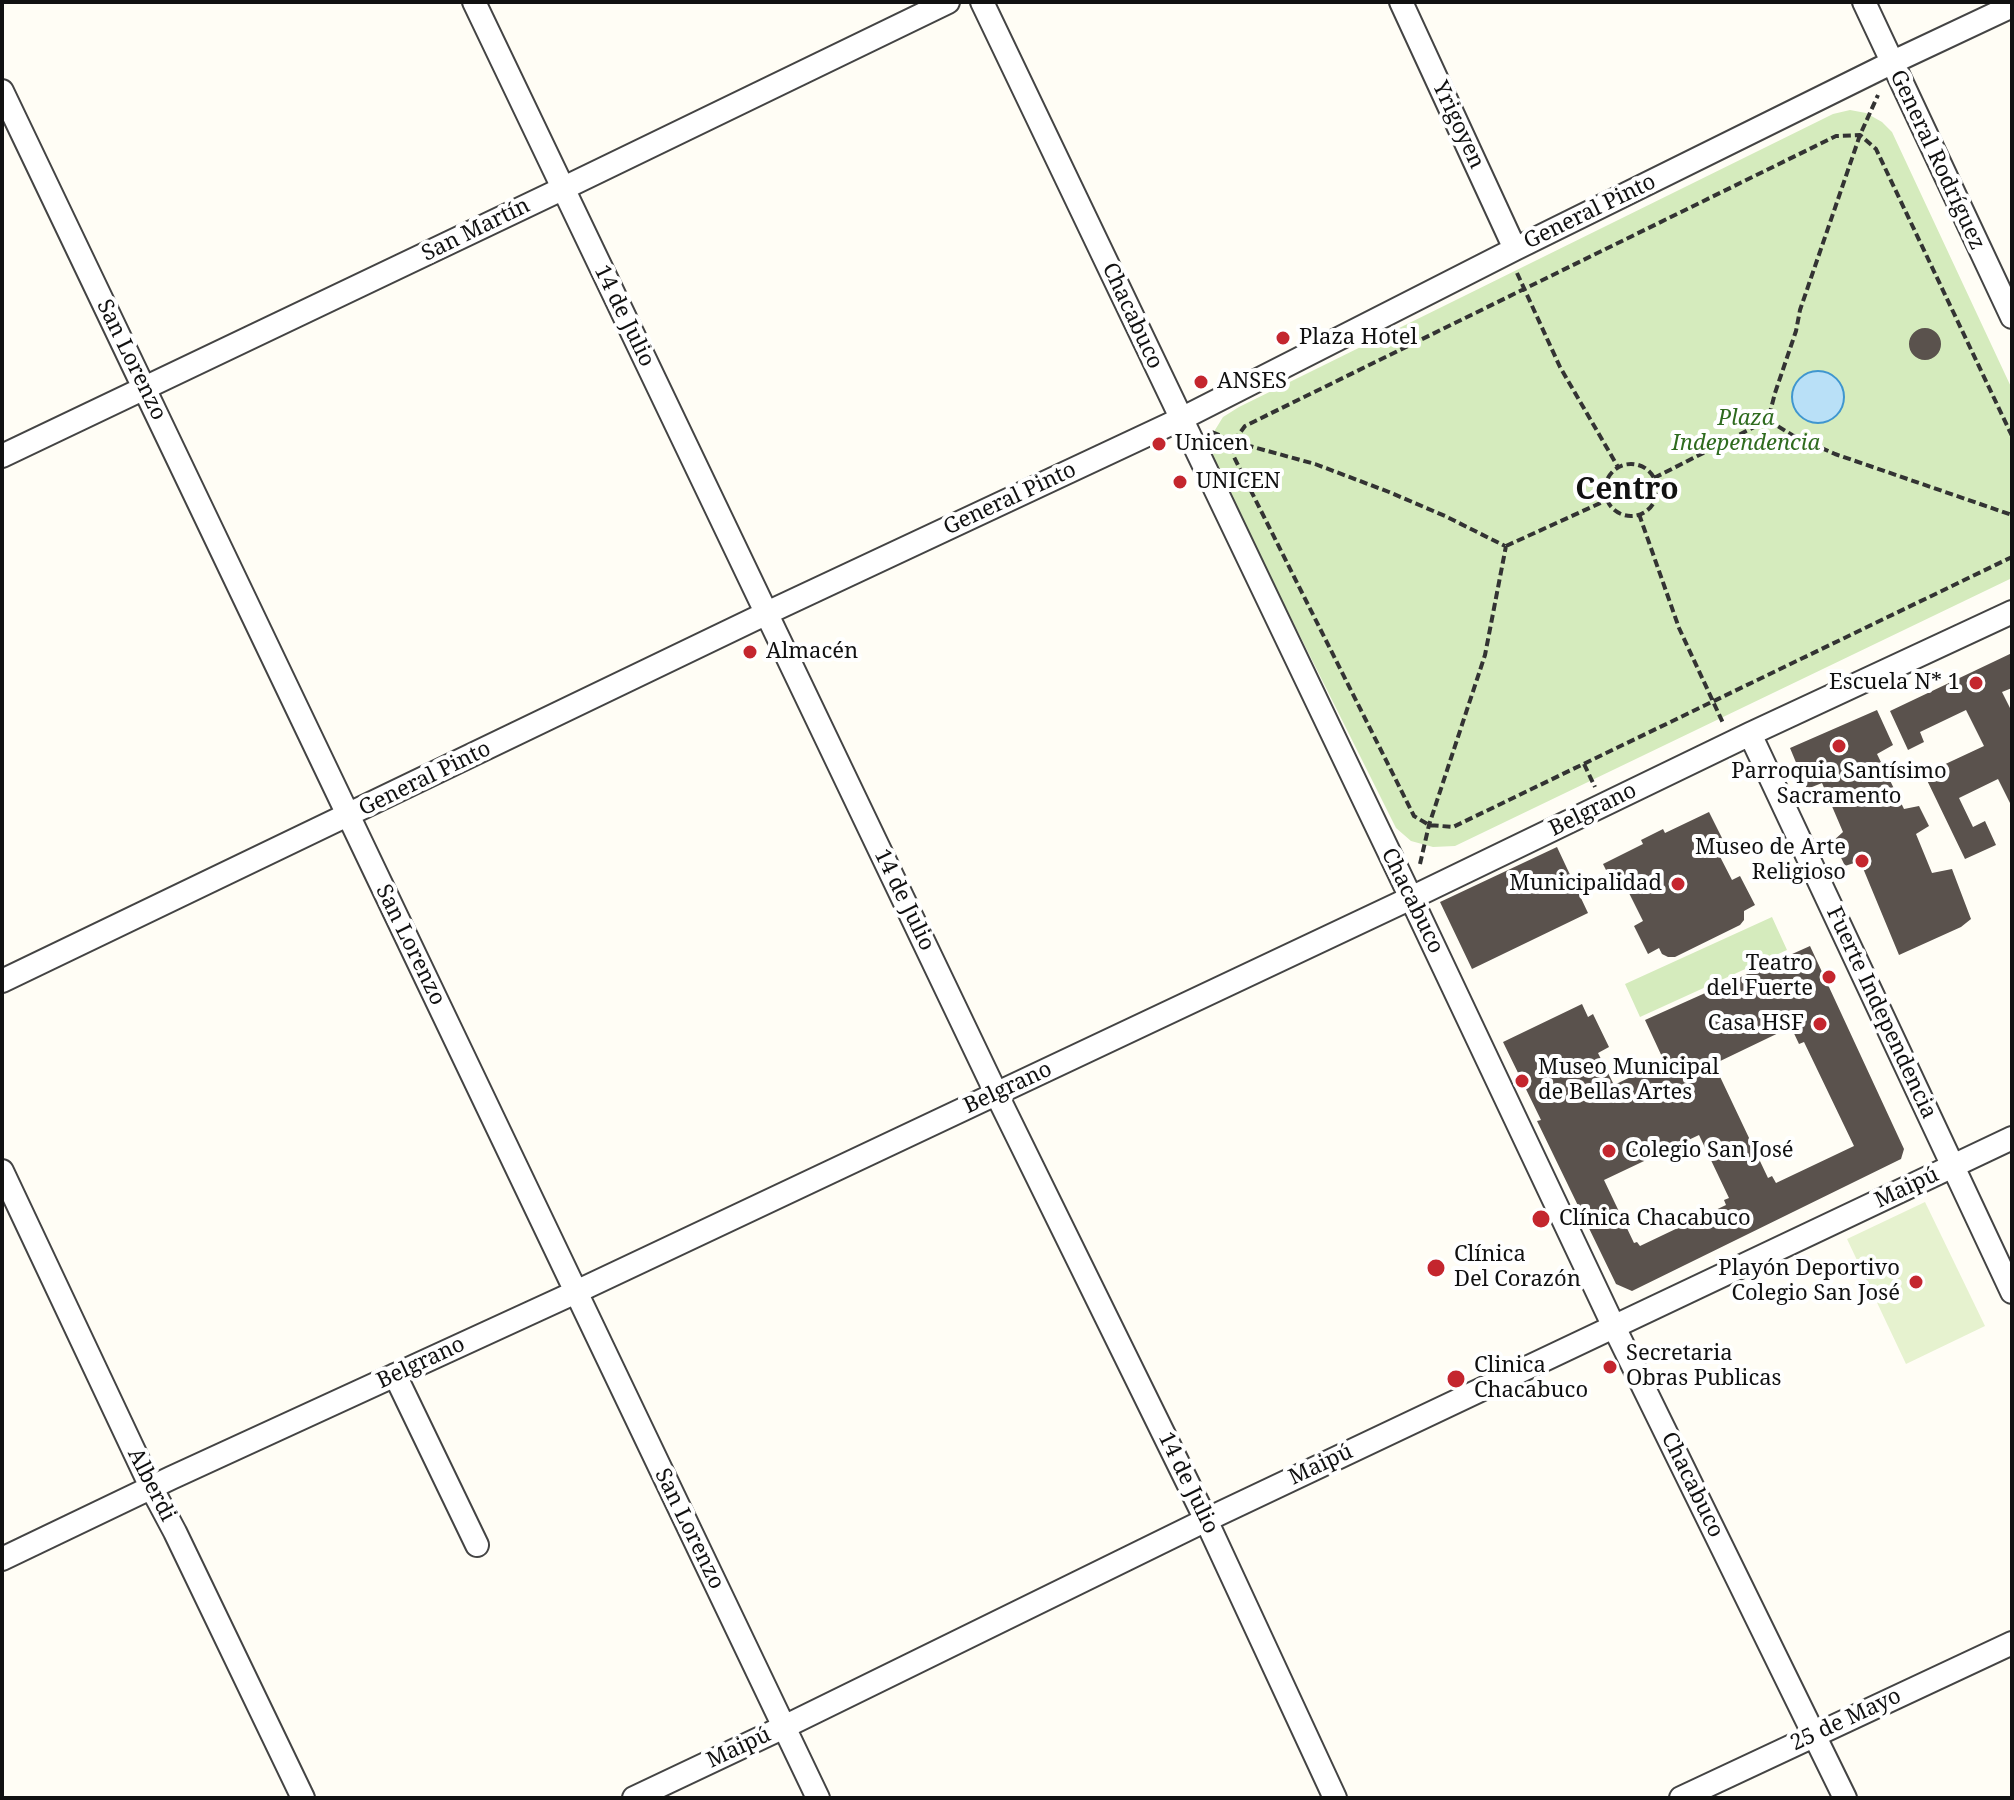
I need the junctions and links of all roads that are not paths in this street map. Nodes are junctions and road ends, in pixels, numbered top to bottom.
1 (474, 2) edge
2 (948, 2) edge
3 (982, 2) edge
4 (1401, 2) edge
5 (1864, 2) edge
6 (2012, 6) edge
7 (1891, 63) junction
8 (2, 91) edge
9 (564, 188) junction
10 (1511, 251) junction
11 (2012, 317) edge
12 (145, 388) junction
13 (1181, 419) junction
14 (2, 456) edge
15 (2012, 612) edge
16 (767, 613) junction
17 (1741, 738) junction
18 (348, 816) junction
19 (1411, 898) junction
20 (2, 981) edge
21 (996, 1093) junction
22 (2012, 1138) edge
23 (1954, 1166) junction
24 (2, 1171) edge
25 (576, 1292) junction
26 (2012, 1292) edge
27 (1614, 1327) junction
28 (395, 1375) junction
29 (151, 1487) junction
30 (1206, 1520) junction
31 (477, 1545) dead end
32 (2, 1559) edge
33 (2012, 1643) edge
34 (784, 1727) junction
35 (1814, 1735) junction
36 (303, 1798) edge
37 (634, 1798) edge
38 (818, 1798) edge
39 (1335, 1798) edge
40 (1681, 1798) edge
41 (1845, 1798) edge

1 - 9 street, 14 de Julio
2 - 9 street, San Martín
3 - 13 street, Chacabuco
4 - 10 street, Yrigoyen
5 - 7 street, General Rodríguez
6 - 7 street, General Pinto
7 - 10 street, General Pinto
7 - 11 street, General Rodríguez
8 - 12 street, San Lorenzo
9 - 12 street, San Martín
9 - 16 street, 14 de Julio
10 - 13 street, General Pinto
12 - 14 street, San Martín
12 - 18 street, San Lorenzo
13 - 16 street, General Pinto
13 - 19 street, Chacabuco
15 - 17 street, Belgrano
16 - 18 street, General Pinto
16 - 21 street, 14 de Julio
17 - 19 street, Belgrano
17 - 23 street, Fuerte Independencia
18 - 20 street, General Pinto
18 - 25 street, San Lorenzo
19 - 21 street, Belgrano
19 - 27 street, Chacabuco
21 - 25 street, Belgrano
21 - 30 street, 14 de Julio
22 - 23 street, Maipú
23 - 26 street, Fuerte Independencia
23 - 27 street, Maipú
24 - 29 street, Alberdi
25 - 28 street, Belgrano
25 - 34 street, San Lorenzo
27 - 30 street, Maipú
27 - 35 street, Chacabuco
28 - 29 street, Belgrano
28 - 31 street
29 - 32 street, Belgrano
29 - 36 street, Alberdi
30 - 34 street, Maipú
30 - 39 street, 14 de Julio
33 - 35 street, 25 de Mayo
34 - 37 street, Maipú
34 - 38 street, San Lorenzo
35 - 40 street, 25 de Mayo
35 - 41 street, Chacabuco

